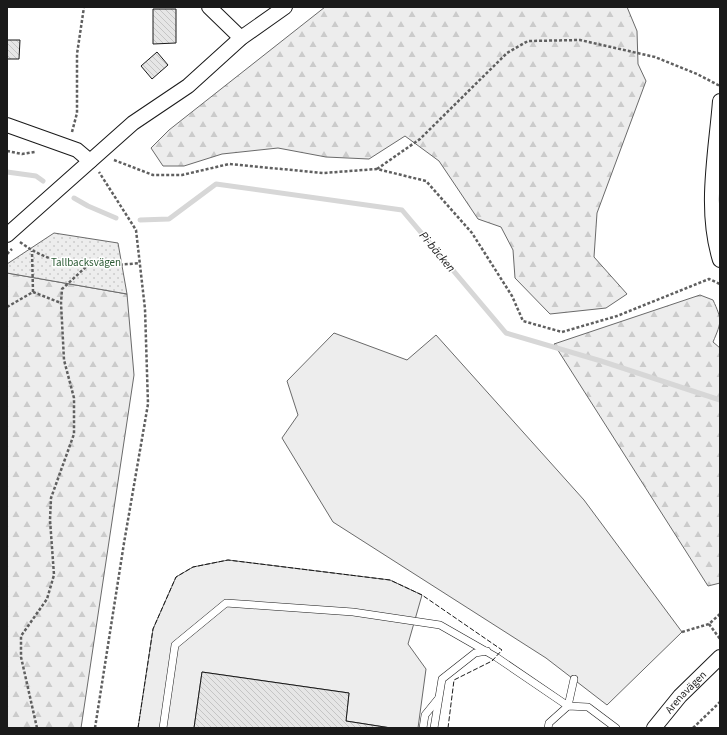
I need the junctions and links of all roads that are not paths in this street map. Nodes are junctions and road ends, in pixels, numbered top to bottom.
1 (209, 7) edge
2 (285, 7) edge
3 (241, 38) junction
4 (720, 101) edge
5 (7, 125) edge
6 (90, 160) junction
7 (8, 234) edge
8 (720, 260) edge
9 (487, 651) junction
10 (720, 657) edge
11 (574, 679) dead end
12 (439, 698) junction
13 (568, 706) junction
14 (162, 728) edge
15 (423, 728) edge
16 (434, 728) edge
17 (548, 728) edge
18 (616, 728) edge
19 (654, 728) edge

1 - 3 street
2 - 3 street
3 - 6 street
4 - 8 street
5 - 6 street
6 - 7 street
9 - 12 lane
9 - 13 lane
9 - 14 lane
10 - 19 street, Arenavägen
11 - 13 lane
12 - 15 lane
12 - 16 lane
13 - 17 lane
13 - 18 lane

